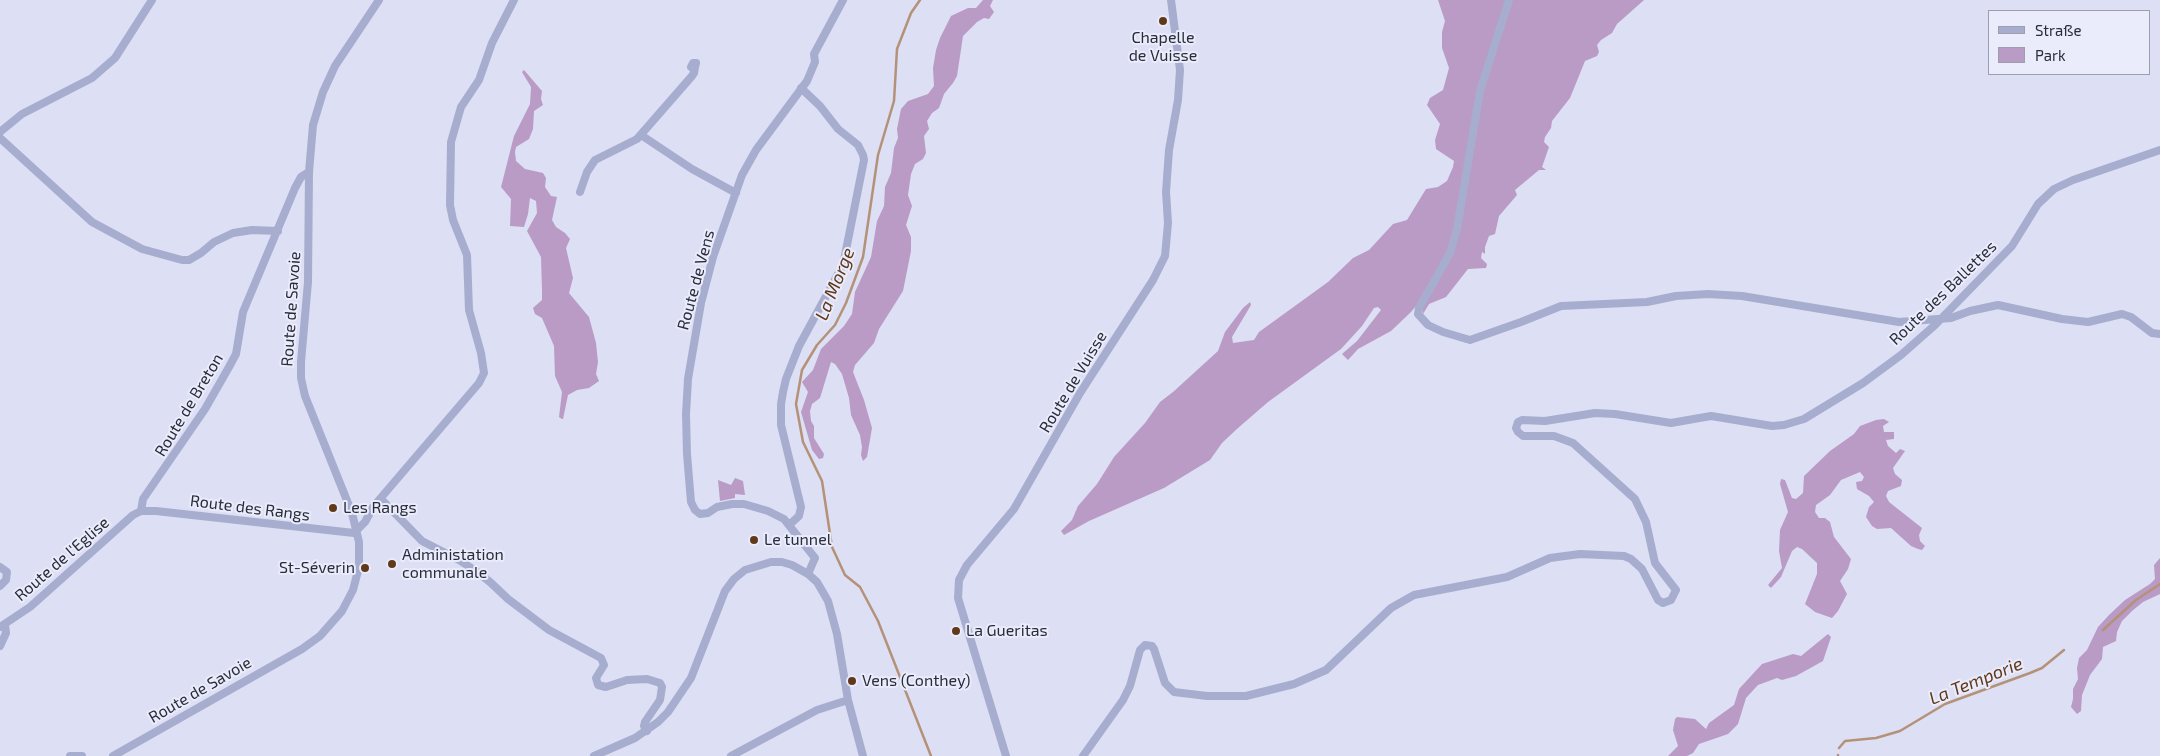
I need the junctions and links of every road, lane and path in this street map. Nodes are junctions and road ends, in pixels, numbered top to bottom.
1 (152, 0) edge
2 (379, 0) edge
3 (514, 0) edge
4 (843, 0) edge
5 (1171, 0) edge
6 (1509, 0) edge
7 (694, 70) dead end
8 (801, 88) junction
9 (0, 132) edge
10 (641, 135) junction
11 (0, 138) edge
12 (2160, 150) edge
13 (309, 172) junction
14 (580, 192) dead end
15 (736, 193) junction
16 (278, 231) junction
17 (1943, 318) junction
18 (2160, 334) edge
19 (381, 499) junction
20 (141, 512) junction
21 (789, 525) junction
22 (357, 531) junction
23 (0, 567) edge
24 (808, 574) junction
25 (0, 586) edge
26 (2, 626) edge
27 (0, 646) edge
28 (848, 700) junction
29 (647, 730) junction
30 (131, 747) junction
31 (70, 756) edge
32 (82, 756) edge
33 (113, 756) edge
34 (120, 756) edge
35 (594, 756) edge
36 (731, 756) edge
37 (863, 756) edge
38 (1006, 756) edge
39 (1083, 756) edge

1 - 9 street
2 - 13 street, Route de Savoie
3 - 19 street
4 - 8 street, Route de Vens
5 - 38 street, Route de Vuisse
6 - 17 street
7 - 10 street
8 - 15 street, Route de Vens
8 - 21 street
10 - 14 street
10 - 15 street
11 - 16 street
12 - 17 street, Route des Ballettes
13 - 16 street, Route de Breton
13 - 22 street, Route de Savoie
15 - 21 street, Route de Vens
16 - 20 street, Route de Breton
17 - 18 street
17 - 39 street, Route des Ballettes
19 - 22 street
19 - 29 street
20 - 22 street, Route des Rangs
20 - 26 street, Route de l'Eglise
21 - 24 street
22 - 30 street, Route de Savoie
23 - 25 street, Route de l'Eglise
24 - 28 street
24 - 29 street
26 - 27 street
28 - 36 street
28 - 37 street
29 - 35 street
30 - 33 street, Route de Savoie
30 - 34 street, Route de Savoie
31 - 32 street

